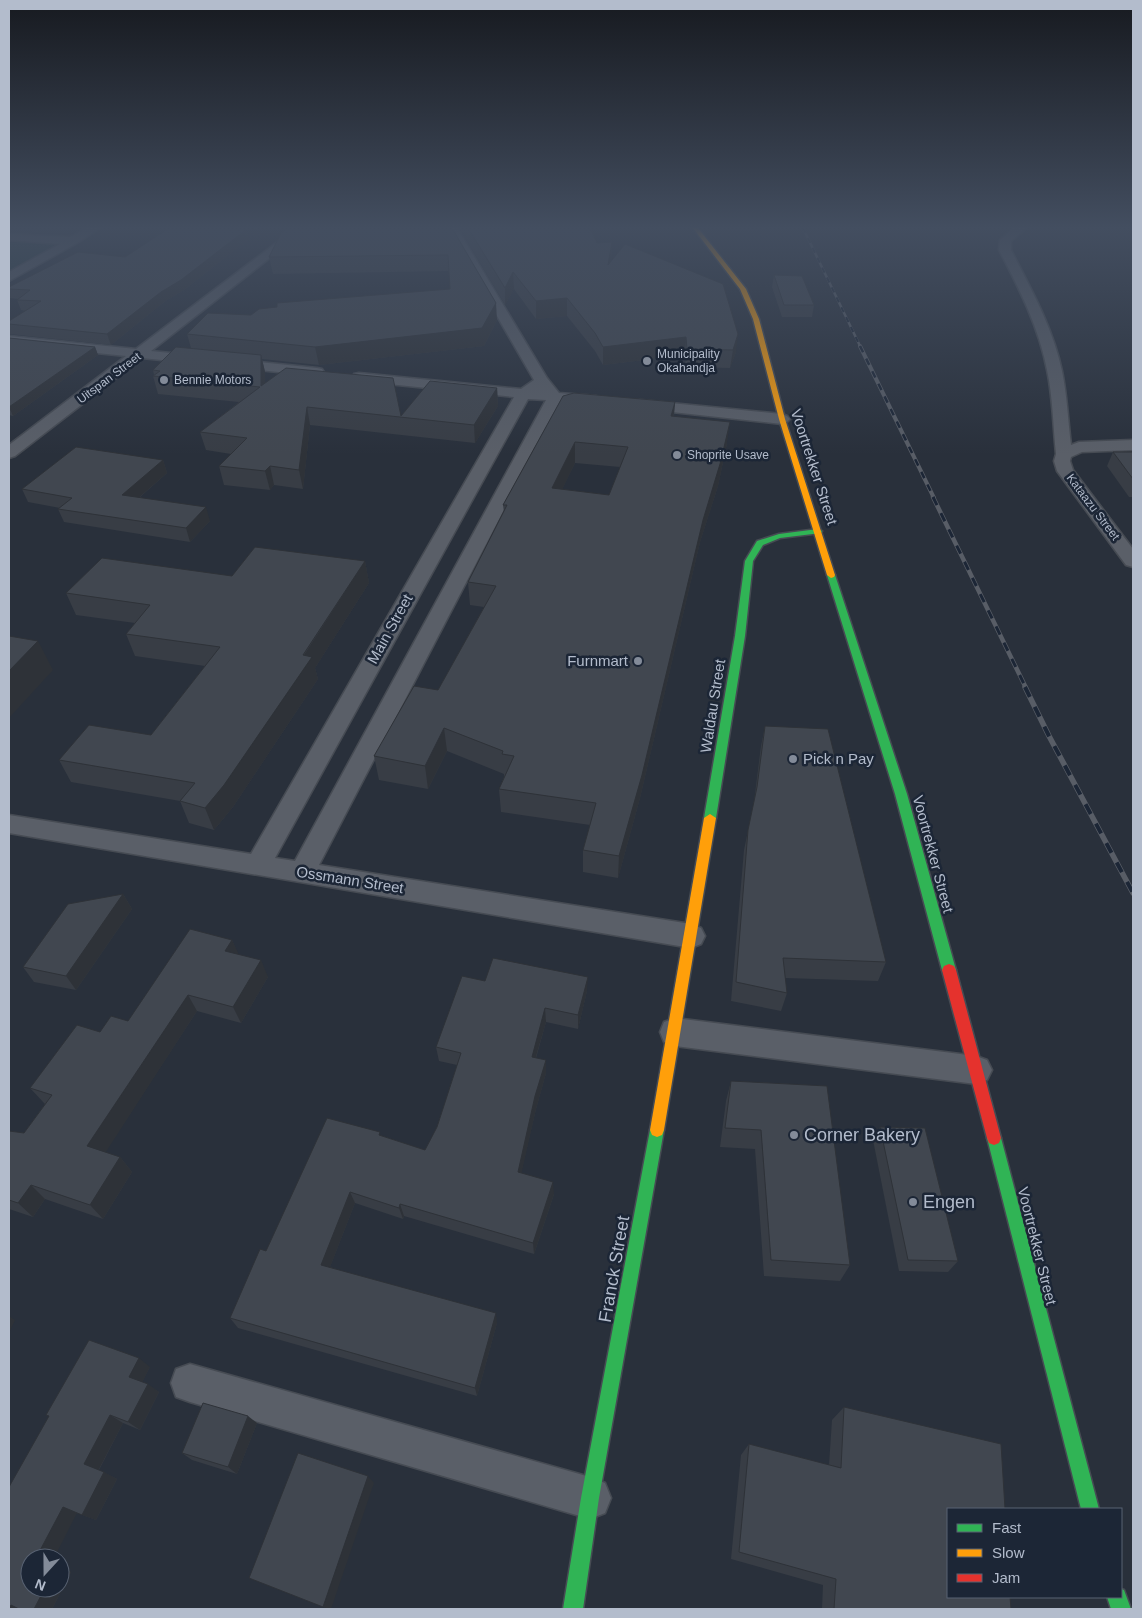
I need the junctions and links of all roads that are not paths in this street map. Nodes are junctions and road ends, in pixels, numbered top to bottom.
1 (206, 304) edge
2 (496, 304) edge
3 (749, 304) edge
4 (1033, 304) edge
5 (9, 340) edge
6 (141, 354) junction
7 (327, 373) edge
8 (347, 375) edge
9 (541, 380) junction
10 (524, 394) junction
11 (554, 397) junction
12 (782, 419) junction
13 (1133, 445) edge
14 (9, 453) edge
15 (1064, 454) junction
16 (818, 531) junction
17 (1133, 561) edge
18 (9, 824) edge
19 (258, 865) junction
20 (302, 872) junction
21 (691, 936) junction
22 (675, 1032) junction
23 (976, 1070) junction
24 (190, 1383) dead end
25 (590, 1498) junction
26 (1090, 1508) edge
27 (573, 1609) edge

1 - 6 street, Uitspan Street
2 - 9 street
3 - 12 main road, Voortrekker Street
4 - 15 street, Kataazu Street
5 - 6 street
6 - 7 street
6 - 14 street, Uitspan Street
8 - 10 street
9 - 10 street
9 - 11 street
10 - 11 street
10 - 19 street, Main Street
11 - 12 street
11 - 20 street
12 - 16 main road, Voortrekker Street
13 - 15 street
15 - 17 street, Kataazu Street
16 - 21 main road, Waldau Street
16 - 23 main road, Voortrekker Street
18 - 19 street, Ossmann Street
19 - 20 street, Ossmann Street
20 - 21 street, Ossmann Street
21 - 22 main road, Franck Street
22 - 23 street
22 - 25 main road, Franck Street
23 - 26 main road, Voortrekker Street
24 - 25 street
25 - 27 main road, Franck Street

